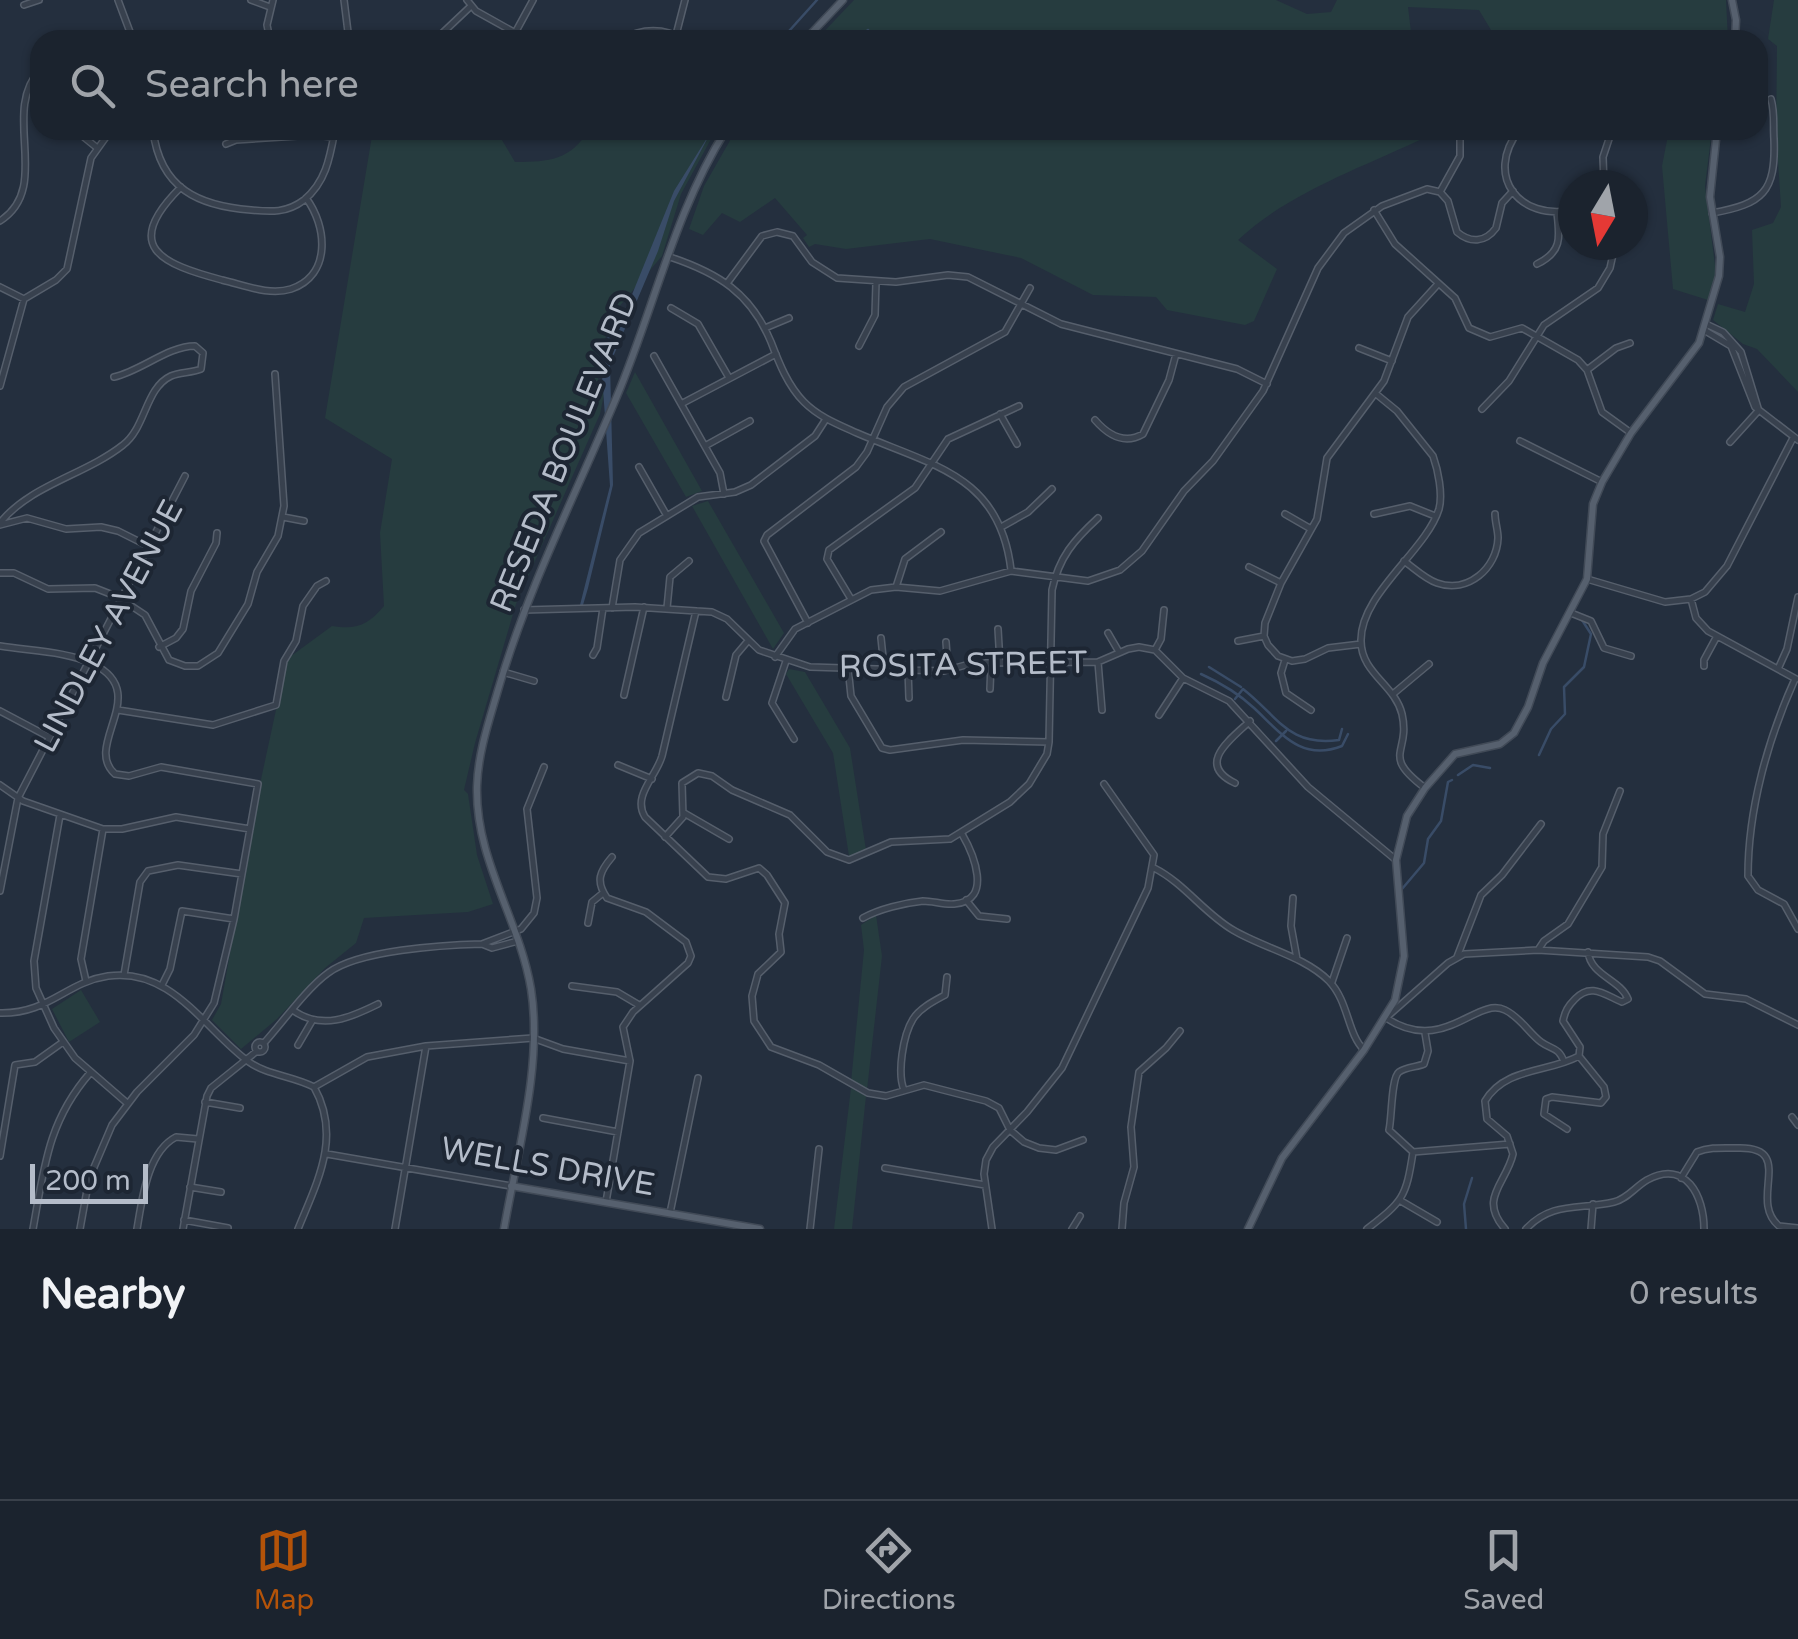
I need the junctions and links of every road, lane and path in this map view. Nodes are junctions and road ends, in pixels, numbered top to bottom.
1 (39, 0) edge
2 (118, 0) edge
3 (251, 0) edge
4 (344, 0) edge
5 (533, 0) edge
6 (685, 0) edge
7 (842, 0) edge
8 (1732, 0) edge
9 (272, 3) edge
10 (469, 3) edge
11 (24, 5) dead end
12 (129, 30) edge
13 (271, 30) edge
14 (348, 30) edge
15 (444, 30) edge
16 (512, 30) edge
17 (516, 30) edge
18 (677, 30) edge
19 (814, 30) edge
20 (1736, 30) edge
21 (30, 79) edge
22 (18, 90) dead end
23 (1771, 99) dead end
24 (87, 140) edge
25 (102, 140) edge
26 (155, 140) edge
27 (247, 140) edge
28 (333, 140) edge
29 (721, 140) edge
30 (1460, 140) edge
31 (1515, 140) edge
32 (1609, 140) edge
33 (1716, 140) edge
34 (226, 144) dead end
35 (96, 147) junction
36 (16, 163) dead end
37 (1603, 170) edge
38 (181, 187) junction
39 (1440, 192) junction
40 (1513, 192) junction
41 (306, 198) junction
42 (1374, 210) junction
43 (1557, 213) joint
44 (1712, 213) junction
45 (0, 221) edge
46 (670, 257) junction
47 (1612, 260) edge
48 (1536, 264) dead end
49 (728, 282) junction
50 (876, 282) junction
51 (1438, 284) junction
52 (0, 287) edge
53 (1030, 288) dead end
54 (24, 299) junction
55 (1021, 304) junction
56 (671, 308) dead end
57 (789, 318) dead end
58 (1705, 327) junction
59 (765, 328) junction
60 (1538, 335) junction
61 (1630, 343) dead end
62 (859, 346) dead end
63 (1359, 348) dead end
64 (776, 354) junction
65 (1176, 354) junction
66 (654, 356) dead end
67 (1392, 361) junction
68 (1587, 370) junction
69 (276, 374) dead end
70 (114, 377) dead end
71 (728, 377) junction
72 (1267, 384) junction
73 (0, 386) edge
74 (1375, 393) junction
75 (681, 404) junction
76 (1018, 406) dead end
77 (1482, 409) dead end
78 (1758, 409) junction
79 (1000, 414) junction
80 (826, 420) junction
81 (1095, 420) dead end
82 (750, 421) dead end
83 (1631, 434) junction
84 (1796, 439) edge
85 (873, 440) junction
86 (1520, 441) dead end
87 (1730, 442) dead end
88 (1017, 444) dead end
89 (705, 446) junction
90 (930, 465) junction
91 (639, 467) dead end
92 (185, 476) dead end
93 (1602, 482) junction
94 (1052, 489) dead end
95 (724, 494) junction
96 (1286, 514) dead end
97 (1374, 514) dead end
98 (1495, 514) dead end
99 (667, 516) junction
100 (1436, 516) junction
101 (282, 518) junction
102 (1098, 518) dead end
103 (304, 521) dead end
104 (0, 524) edge
105 (1003, 526) junction
106 (1311, 529) junction
107 (941, 532) dead end
108 (217, 533) dead end
109 (150, 547) junction
110 (688, 560) dead end
111 (1404, 561) junction
112 (1249, 567) dead end
113 (1012, 571) junction
114 (0, 573) edge
115 (1054, 578) junction
116 (1587, 579) junction
117 (326, 580) dead end
118 (1281, 583) junction
119 (896, 587) junction
120 (1798, 596) edge
121 (122, 599) junction
122 (851, 599) junction
123 (1691, 600) junction
124 (644, 607) junction
125 (604, 608) junction
126 (612, 608) junction
127 (667, 609) junction
128 (524, 610) junction
129 (1164, 610) dead end
130 (696, 611) junction
131 (1571, 613) junction
132 (808, 623) junction
133 (998, 629) dead end
134 (1108, 633) dead end
135 (1264, 636) junction
136 (1717, 636) junction
137 (881, 638) dead end
138 (1238, 641) dead end
139 (747, 642) junction
140 (946, 642) dead end
141 (1360, 644) junction
142 (0, 646) edge
143 (159, 647) junction
144 (1155, 650) junction
145 (1119, 652) junction
146 (593, 655) dead end
147 (1631, 656) dead end
148 (775, 657) junction
149 (1285, 660) junction
150 (786, 661) junction
151 (88, 662) junction
152 (1098, 662) junction
153 (991, 663) junction
154 (1000, 663) junction
155 (1050, 664) junction
156 (1429, 664) dead end
157 (1704, 666) dead end
158 (848, 667) junction
159 (884, 667) junction
160 (908, 668) junction
161 (1778, 669) junction
162 (948, 670) junction
163 (504, 672) junction
164 (1183, 678) junction
165 (1797, 680) edge
166 (534, 682) dead end
167 (990, 690) dead end
168 (1392, 694) junction
169 (624, 695) dead end
170 (726, 697) dead end
171 (908, 698) dead end
172 (0, 710) edge
173 (118, 710) junction
174 (1102, 710) dead end
175 (1312, 710) dead end
176 (1159, 715) dead end
177 (1250, 721) junction
178 (49, 737) junction
179 (794, 739) dead end
180 (1048, 742) junction
181 (618, 765) dead end
182 (544, 767) dead end
183 (652, 779) junction
184 (1104, 784) dead end
185 (1235, 784) dead end
186 (0, 785) edge
187 (1426, 788) junction
188 (1620, 791) dead end
189 (18, 798) junction
190 (684, 813) junction
191 (60, 814) junction
192 (1540, 824) dead end
193 (103, 828) junction
194 (250, 829) junction
195 (962, 834) junction
196 (665, 836) junction
197 (729, 839) dead end
198 (612, 856) dead end
199 (1396, 860) junction
200 (1154, 868) junction
201 (242, 874) junction
202 (0, 890) edge
203 (603, 892) junction
204 (1294, 898) dead end
205 (966, 900) junction
206 (863, 918) dead end
207 (234, 919) junction
208 (1007, 919) dead end
209 (588, 923) dead end
210 (1798, 929) edge
211 (515, 932) junction
212 (1347, 938) dead end
213 (518, 941) junction
214 (482, 944) junction
215 (1538, 950) junction
216 (1588, 952) junction
217 (1458, 957) junction
218 (1297, 961) junction
219 (124, 974) junction
220 (947, 977) dead end
221 (86, 981) junction
222 (1331, 983) junction
223 (162, 985) junction
224 (572, 986) dead end
225 (1400, 986) junction
226 (1416, 990) junction
227 (378, 1004) dead end
228 (44, 1006) junction
229 (640, 1006) junction
230 (294, 1011) junction
231 (0, 1013) edge
232 (1386, 1017) junction
233 (312, 1021) junction
234 (205, 1022) junction
235 (1798, 1025) edge
236 (1180, 1031) dead end
237 (1425, 1033) junction
238 (534, 1038) junction
239 (63, 1042) junction
240 (298, 1045) dead end
241 (426, 1046) junction
242 (1364, 1050) junction
243 (1579, 1056) junction
244 (246, 1060) junction
245 (630, 1061) junction
246 (1564, 1062) junction
247 (90, 1073) junction
248 (698, 1078) dead end
249 (314, 1087) junction
250 (904, 1090) junction
251 (205, 1102) junction
252 (127, 1103) junction
253 (240, 1108) dead end
254 (1792, 1117) dead end
255 (542, 1118) dead end
256 (1798, 1125) edge
257 (1568, 1129) dead end
258 (1010, 1130) junction
259 (618, 1132) junction
260 (198, 1139) junction
261 (1082, 1140) dead end
262 (1511, 1144) junction
263 (818, 1149) dead end
264 (1413, 1152) junction
265 (327, 1154) junction
266 (0, 1156) edge
267 (406, 1168) junction
268 (885, 1168) dead end
269 (1681, 1178) junction
270 (985, 1185) junction
271 (190, 1186) junction
272 (511, 1186) junction
273 (220, 1192) dead end
274 (606, 1202) junction
275 (1400, 1202) junction
276 (1593, 1204) junction
277 (670, 1213) junction
278 (1080, 1216) dead end
279 (184, 1220) junction
280 (1437, 1222) dead end
281 (721, 1226) edge
282 (228, 1228) edge
283 (1798, 1228) edge
284 (33, 1229) edge
285 (80, 1229) edge
286 (136, 1229) edge
287 (183, 1229) edge
288 (298, 1229) edge
289 (395, 1229) edge
290 (504, 1229) edge
291 (760, 1229) edge
292 (810, 1229) edge
293 (992, 1229) edge
294 (1072, 1229) edge
295 (1122, 1229) edge
296 (1248, 1229) edge
297 (1367, 1229) edge
298 (1505, 1229) edge
299 (1526, 1229) edge
300 (1591, 1229) edge
301 (1704, 1229) edge

1 - 11 street
2 - 12 street
3 - 9 street
4 - 14 street
5 - 17 street
6 - 18 street
7 - 19 main road
8 - 20 main road
9 - 13 street
10 - 15 street
10 - 16 street
21 - 22 street
23 - 44 street
24 - 35 street
25 - 35 street
26 - 38 street
27 - 34 street
28 - 41 street
29 - 46 main road, RESEDA BOULEVARD
30 - 39 street
31 - 40 street
32 - 37 street
33 - 44 main road
35 - 54 street
36 - 45 street
38 - 41 street
38 - 41 street
39 - 40 street
39 - 42 street
40 - 43 street
42 - 51 street
42 - 72 street
43 - 48 street
44 - 58 main road
46 - 49 street
46 - 128 main road, RESEDA BOULEVARD
47 - 60 street
49 - 50 street
49 - 59 street
50 - 55 street
50 - 62 street
51 - 60 street
51 - 67 street
52 - 54 street
53 - 55 street
54 - 73 street
55 - 65 street
55 - 85 street
56 - 71 street
57 - 59 street
58 - 78 street
58 - 83 main road
59 - 64 street
60 - 68 street
60 - 77 street
61 - 68 street
63 - 67 street
64 - 71 street
64 - 80 street
65 - 72 street
65 - 81 street
66 - 75 street
67 - 74 street
68 - 83 street
69 - 101 street
70 - 104 street
71 - 75 street
72 - 115 street
74 - 100 street
74 - 106 street
75 - 89 street
76 - 79 street
78 - 84 street
78 - 87 street
79 - 88 street
79 - 90 street
80 - 85 street
80 - 95 street
82 - 89 street
83 - 93 main road
84 - 123 street
85 - 90 street
85 - 132 street
86 - 93 street
89 - 95 street
90 - 105 street
90 - 122 street
91 - 99 street
92 - 109 street, LINDLEY AVENUE
93 - 116 main road
94 - 105 street
95 - 99 street
96 - 106 street
97 - 100 street
98 - 111 street
99 - 126 street
100 - 111 street
101 - 103 street
101 - 143 street
102 - 115 street
104 - 109 street
105 - 113 street
106 - 118 street
107 - 119 street
108 - 143 street
109 - 121 street, LINDLEY AVENUE
110 - 127 street
111 - 141 street
112 - 118 street
113 - 115 street
113 - 119 street
114 - 121 street
115 - 155 street
116 - 123 street
116 - 131 main road
117 - 173 street
118 - 135 street
119 - 122 street
120 - 161 street
121 - 143 street
121 - 151 street, LINDLEY AVENUE
122 - 132 street
123 - 136 street
124 - 126 street, ROSITA STREET
124 - 127 street, ROSITA STREET
124 - 169 street
125 - 126 street, ROSITA STREET
125 - 128 street, ROSITA STREET
125 - 146 street
127 - 130 street, ROSITA STREET
128 - 163 main road, RESEDA BOULEVARD
129 - 144 street
130 - 139 street, ROSITA STREET
130 - 183 street
131 - 147 street
131 - 187 main road
132 - 148 street
133 - 154 street
134 - 145 street
135 - 138 street
135 - 149 street
136 - 157 street
136 - 161 street
137 - 159 street
139 - 148 street, ROSITA STREET
139 - 170 street
140 - 162 street
141 - 149 street
141 - 168 street
142 - 151 street
144 - 145 street, ROSITA STREET
144 - 164 street
145 - 152 street, ROSITA STREET
148 - 150 street, ROSITA STREET
149 - 175 street
150 - 158 street, ROSITA STREET
150 - 179 street
151 - 173 street
151 - 178 street, LINDLEY AVENUE
152 - 155 street, ROSITA STREET
152 - 174 street
153 - 154 street, ROSITA STREET
153 - 162 street, ROSITA STREET
153 - 167 street
154 - 155 street, ROSITA STREET
155 - 180 street
156 - 168 street
158 - 159 street, ROSITA STREET
158 - 180 street
159 - 160 street, ROSITA STREET
160 - 162 street, ROSITA STREET
160 - 171 street
161 - 165 street
163 - 166 street
163 - 211 main road, RESEDA BOULEVARD
164 - 176 street
164 - 177 street
165 - 210 street
168 - 187 street
172 - 178 street
173 - 194 street
177 - 185 street
177 - 199 street
178 - 189 street, LINDLEY AVENUE
180 - 195 street
181 - 183 street
182 - 211 street
183 - 196 street
184 - 200 street
186 - 189 street
187 - 199 main road
188 - 215 street
189 - 191 street
189 - 202 street, LINDLEY AVENUE
190 - 195 street
190 - 196 street
190 - 197 street
191 - 193 street
191 - 228 street
192 - 217 street
193 - 194 street
193 - 221 street
194 - 201 street
195 - 205 street
196 - 250 street
198 - 203 street
199 - 225 main road
200 - 218 street
200 - 258 street
201 - 207 street
201 - 219 street
203 - 209 street
203 - 229 street
204 - 218 street
205 - 206 street
205 - 208 street
207 - 223 street
207 - 234 street
211 - 213 main road, RESEDA BOULEVARD
211 - 214 street
212 - 222 street
213 - 214 street
213 - 238 main road, RESEDA BOULEVARD
214 - 230 street
215 - 216 street
215 - 217 street
216 - 235 street
216 - 243 street
217 - 226 street
218 - 222 street
219 - 221 street
219 - 223 street
220 - 250 street
221 - 228 street
222 - 242 street
223 - 234 street
224 - 229 street
225 - 226 street
225 - 232 main road
226 - 232 street
227 - 233 street
228 - 231 street
228 - 239 street
229 - 245 street
230 - 233 street
230 - 244 street
232 - 237 street
232 - 242 main road
233 - 240 street
234 - 244 street
234 - 252 street
236 - 295 street
237 - 246 street
237 - 264 street
238 - 241 street
238 - 245 street
238 - 272 main road, RESEDA BOULEVARD
239 - 247 street
239 - 266 street
241 - 249 street
241 - 267 street
242 - 296 main road
243 - 246 street
243 - 257 street
244 - 249 street
244 - 251 street
245 - 259 street
246 - 262 street
247 - 252 street
247 - 284 street
248 - 277 street
249 - 265 street
250 - 258 street
251 - 253 street
251 - 260 street
252 - 285 street
254 - 256 street
255 - 259 street
258 - 261 street
258 - 270 street
259 - 274 street
260 - 271 street
260 - 286 street
262 - 264 street
262 - 298 street
263 - 292 street
264 - 275 street
265 - 267 street, WELLS DRIVE
265 - 288 street
267 - 272 street, WELLS DRIVE
267 - 289 street
268 - 270 street
269 - 276 street
269 - 283 street
269 - 301 street
270 - 293 street
271 - 273 street
271 - 279 street
272 - 274 main road, WELLS DRIVE
272 - 290 main road, RESEDA BOULEVARD
274 - 277 main road, WELLS DRIVE
275 - 280 street
275 - 297 street
276 - 299 street
276 - 300 street
277 - 281 main road, WELLS DRIVE
278 - 294 street
279 - 282 street
279 - 287 street
281 - 291 main road, WELLS DRIVE

